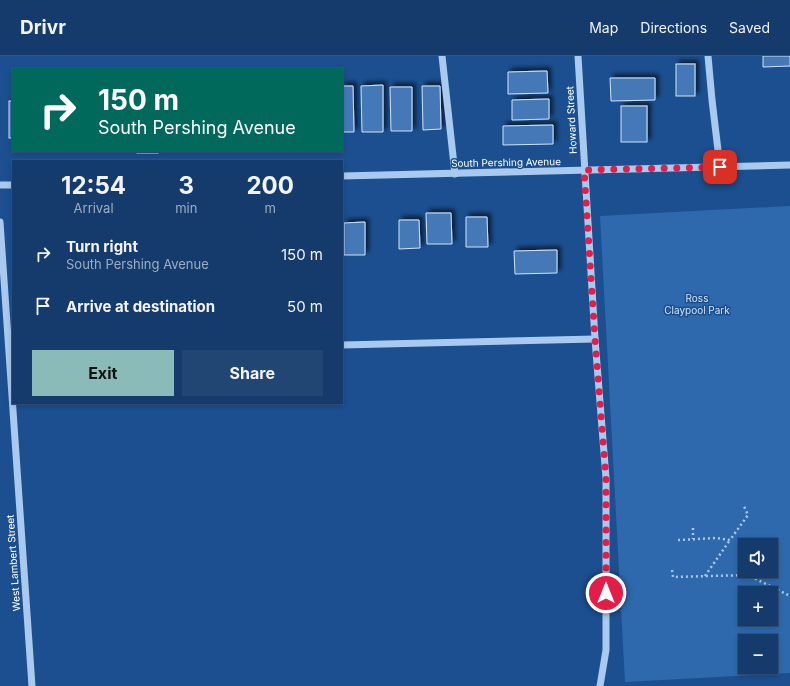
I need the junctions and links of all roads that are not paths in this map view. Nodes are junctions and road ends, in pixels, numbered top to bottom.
1 (442, 56) edge
2 (578, 56) edge
3 (708, 56) edge
4 (790, 165) edge
5 (720, 167) junction
6 (584, 170) junction
7 (455, 174) junction
8 (343, 176) edge
9 (0, 185) edge
10 (12, 185) edge
11 (0, 222) edge
12 (595, 339) junction
13 (343, 345) edge
14 (0, 348) edge
15 (11, 348) edge
16 (12, 364) edge
17 (14, 404) edge
18 (32, 686) edge
19 (600, 686) edge

1 - 7 street
2 - 6 street, Howard Street
3 - 5 street
4 - 5 street, South Pershing Avenue
5 - 6 street, South Pershing Avenue
6 - 7 street, South Pershing Avenue
6 - 12 street, Howard Street
7 - 8 street, South Pershing Avenue
9 - 10 street
11 - 15 street, West Lambert Street
12 - 13 street
12 - 19 street, Howard Street
14 - 15 street
15 - 16 street, West Lambert Street
17 - 18 street, West Lambert Street

